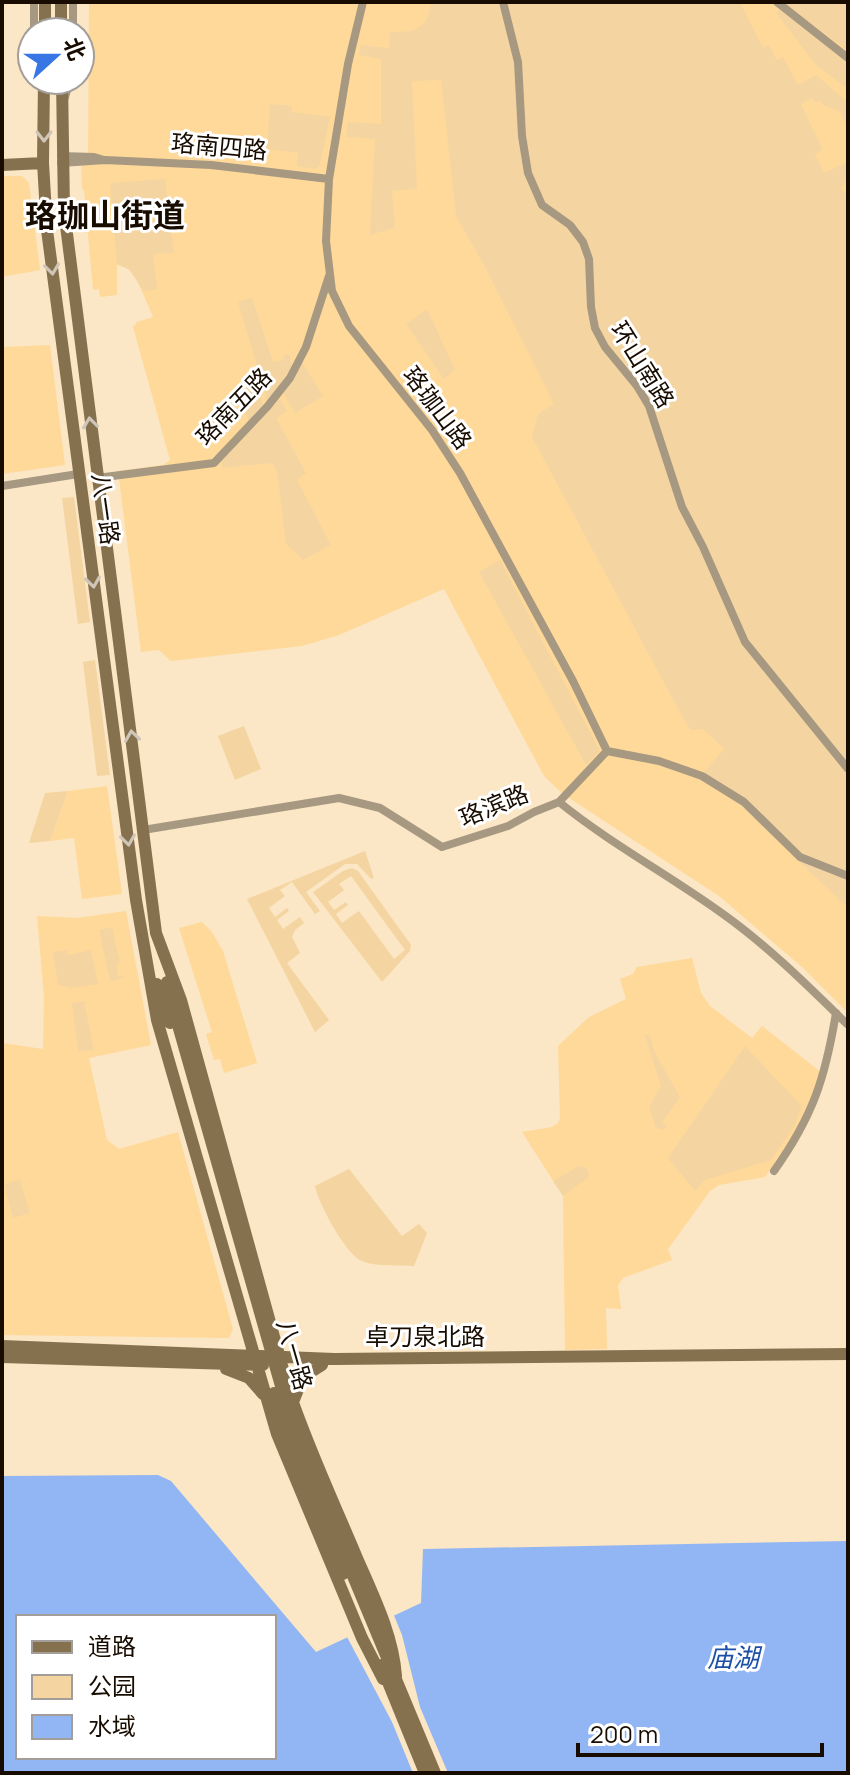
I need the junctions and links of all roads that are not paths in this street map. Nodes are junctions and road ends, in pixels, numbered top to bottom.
1 (363, 2) edge
2 (503, 2) edge
3 (777, 2) edge
4 (848, 58) edge
5 (43, 96) edge
6 (62, 96) edge
7 (66, 96) edge
8 (62, 109) junction
9 (61, 159) junction
10 (43, 163) junction
11 (2, 165) edge
12 (329, 179) junction
13 (329, 276) junction
14 (78, 474) junction
15 (97, 478) junction
16 (2, 486) edge
17 (607, 751) junction
18 (848, 769) edge
19 (559, 802) junction
20 (143, 830) junction
21 (848, 876) edge
22 (156, 933) junction
23 (143, 943) junction
24 (836, 1013) junction
25 (848, 1025) edge
26 (175, 1026) junction
27 (774, 1171) dead end
28 (240, 1209) junction
29 (214, 1216) junction
30 (2, 1346) edge
31 (848, 1356) edge
32 (2, 1357) edge
33 (256, 1360) junction
34 (280, 1360) junction
35 (200, 1364) junction
36 (322, 1365) junction
37 (266, 1398) junction
38 (295, 1408) junction
39 (393, 1686) junction
40 (425, 1773) edge
41 (435, 1773) edge

1 - 12 street, 珞珈山路
2 - 18 street, 环山南路
3 - 4 street
5 -> 10 main road, 八一路
6 - 8 main road, 八一路
7 - 8 street
8 - 9 main road, 八一路
9 - 12 street, 珞南四路
15 -> 9 main road, 八一路
10 - 11 main road
10 -> 14 main road, 八一路
12 - 13 street, 珞珈山路
13 - 15 street, 珞南五路
13 - 17 street, 珞珈山路
14 - 16 street
14 -> 23 main road, 八一路
20 -> 15 main road, 八一路
17 - 19 street
17 - 21 street
19 - 20 street, 珞滨路
19 - 24 street, 珞滨路
20 - 22 main road, 八一路
22 - 26 main road, 八一路
22 - 28 main road, 八一路
23 - 26 main road, 八一路
23 - 29 main road, 八一路
24 - 25 street, 珞滨路
24 - 27 street
26 - 39 main road, 八一路, bridge
28 - 29 main road
28 - 34 main road, 八一路
29 - 33 main road, 八一路
30 - 33 main road, 卓刀泉北路
31 - 34 main road, 卓刀泉北路
31 - 36 main road, 卓刀泉北路
32 - 35 main road, 卓刀泉北路
33 - 34 main road, 卓刀泉北路
33 - 35 main road, 卓刀泉北路
33 - 37 main road, 八一路
34 - 36 main road, 卓刀泉北路
34 - 38 main road, 八一路
35 - 37 main road
36 - 38 main road
37 - 39 main road, 八一路, bridge
38 - 39 main road, 八一路, bridge
39 - 40 main road, 八一路, bridge
39 - 41 main road, 八一路, bridge

